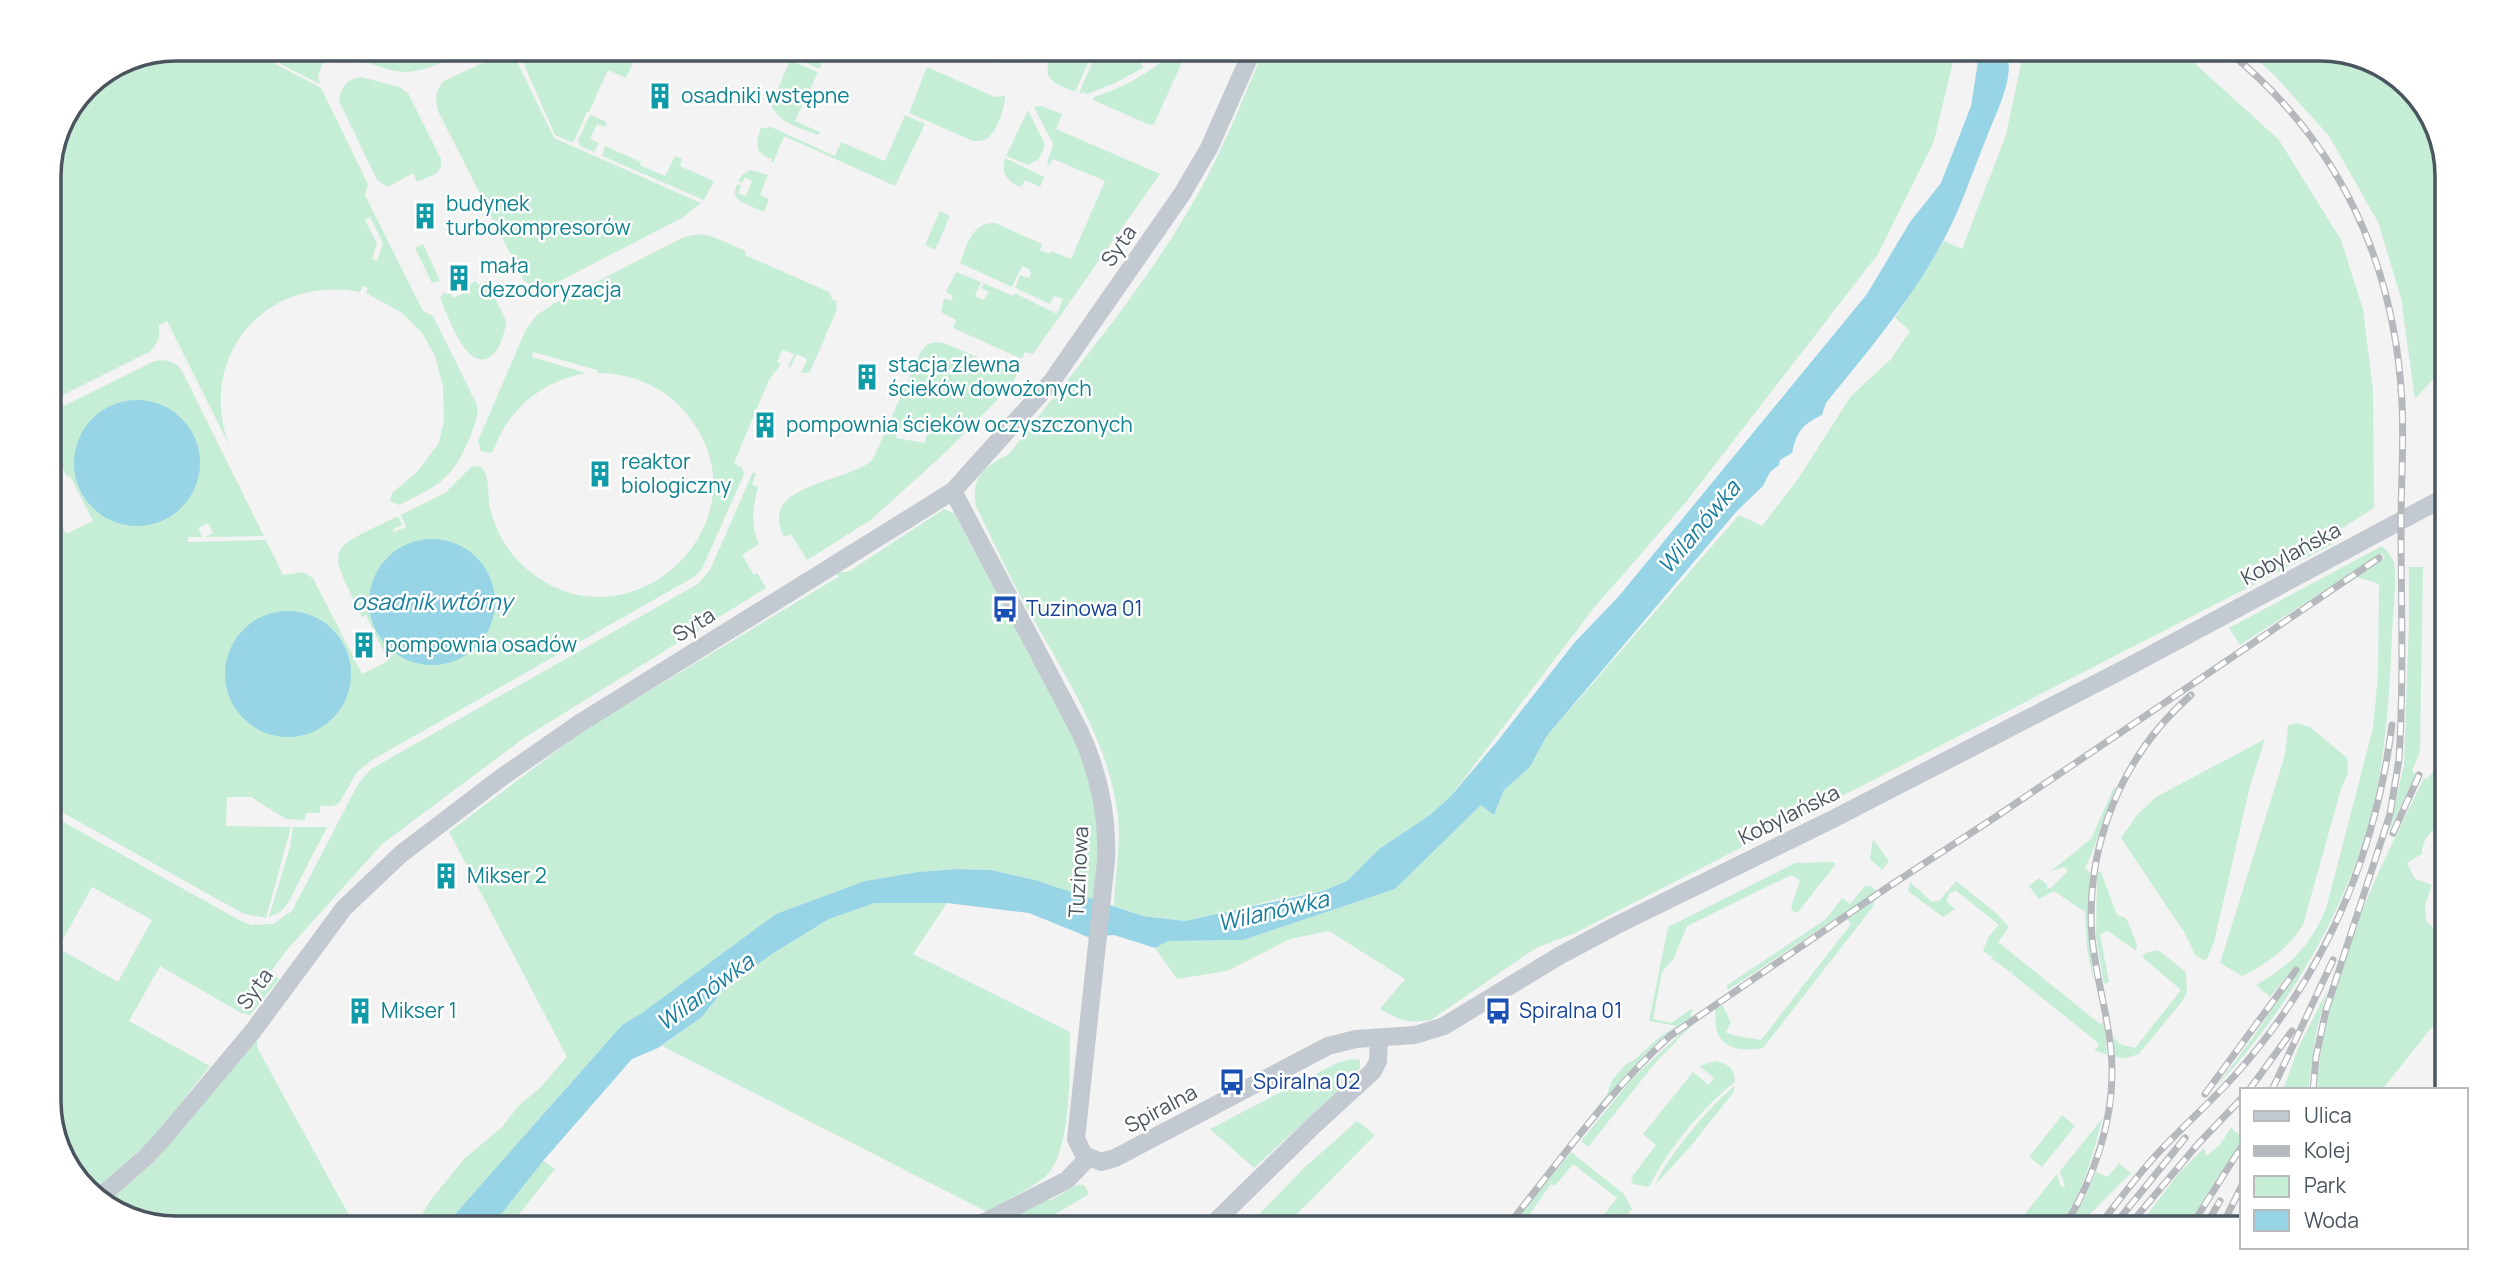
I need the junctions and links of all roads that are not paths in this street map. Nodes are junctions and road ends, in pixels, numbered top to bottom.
1 (1248, 61) edge
2 (953, 491) junction
3 (2435, 502) edge
4 (1379, 1038) junction
5 (1088, 1158) junction
6 (107, 1191) edge
7 (996, 1216) edge
8 (1221, 1216) edge

1 - 2 street, Syta
2 - 5 street, Tuzinowa
2 - 6 street, Syta
3 - 4 street, Kobylańska
4 - 5 street, Spiralna
4 - 8 street
5 - 7 street

